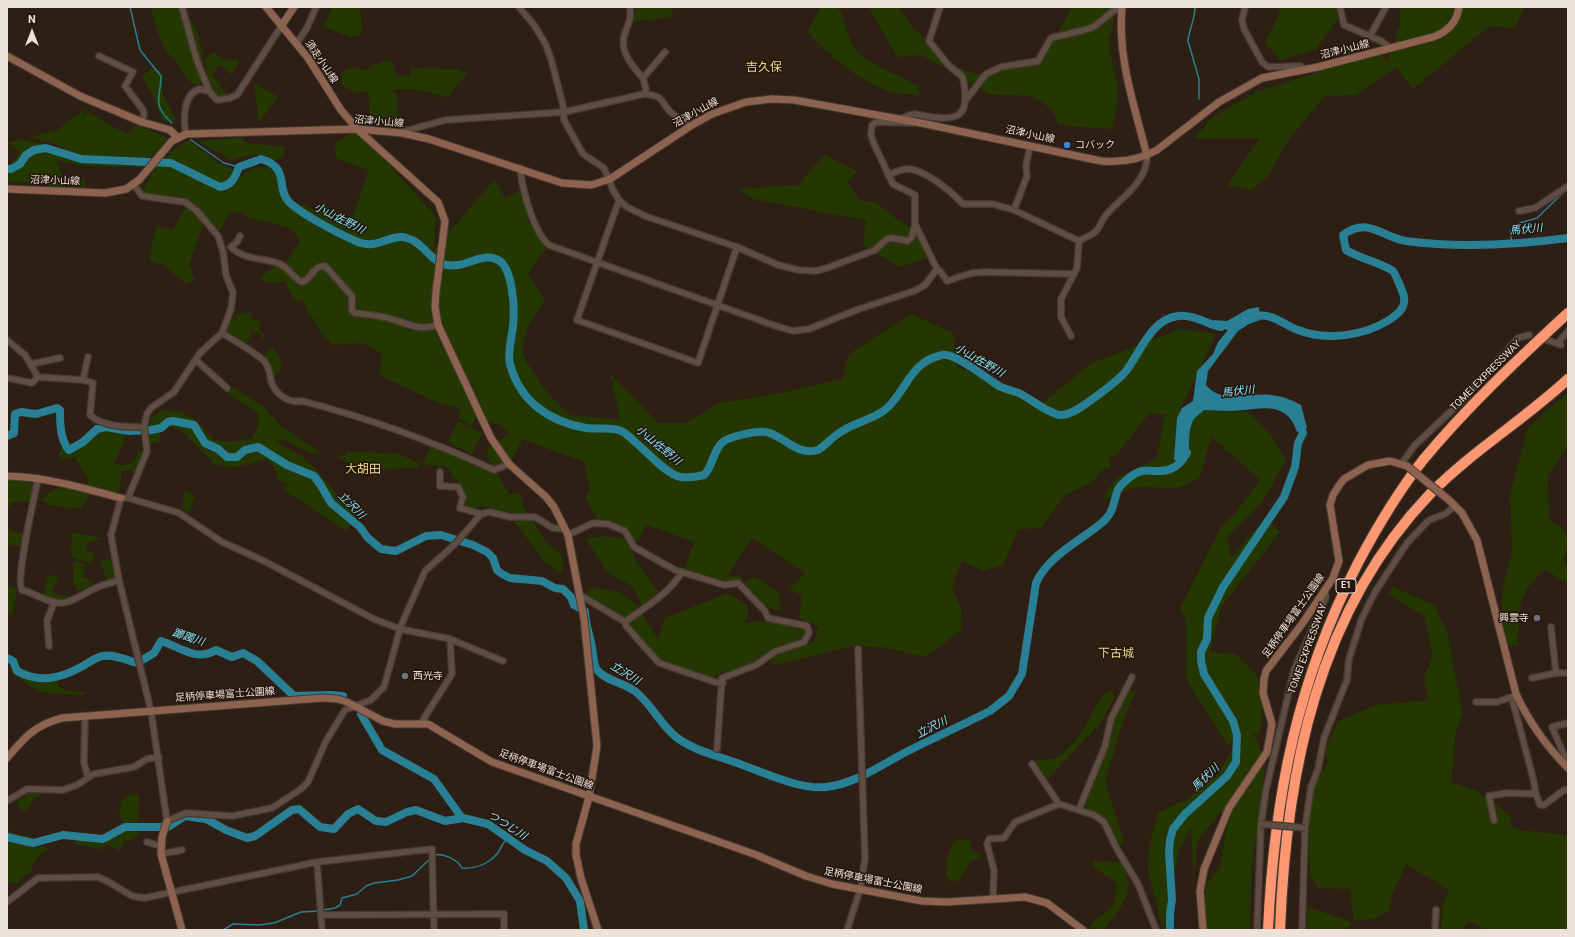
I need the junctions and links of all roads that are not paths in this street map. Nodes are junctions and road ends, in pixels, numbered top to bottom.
1 (182, 7) edge
2 (266, 7) edge
3 (294, 7) edge
4 (316, 7) edge
5 (519, 7) edge
6 (940, 7) edge
7 (1122, 7) edge
8 (1245, 7) edge
9 (1340, 7) edge
10 (1386, 7) edge
11 (1458, 7) edge
12 (630, 8) edge
13 (282, 25) junction
14 (1370, 36) junction
15 (296, 43) junction
16 (1391, 48) junction
17 (665, 52) dead end
18 (99, 56) dead end
19 (8, 59) edge
20 (1305, 69) junction
21 (644, 78) junction
22 (209, 91) junction
23 (644, 94) junction
24 (965, 101) junction
25 (564, 112) junction
26 (901, 119) junction
27 (142, 122) junction
28 (921, 123) junction
29 (692, 125) junction
30 (357, 130) junction
31 (398, 133) junction
32 (186, 134) junction
33 (177, 137) junction
34 (1030, 146) junction
35 (1147, 156) junction
36 (520, 168) junction
37 (888, 175) junction
38 (610, 179) junction
39 (134, 185) junction
40 (1568, 186) edge
41 (7, 190) edge
42 (619, 200) junction
43 (1014, 210) junction
44 (1519, 212) dead end
45 (915, 224) junction
46 (240, 236) dead end
47 (1079, 242) junction
48 (231, 246) junction
49 (221, 247) junction
50 (737, 247) junction
51 (597, 263) junction
52 (936, 269) junction
53 (1072, 274) junction
54 (718, 305) junction
55 (1568, 313) edge
56 (438, 325) junction
57 (1568, 331) edge
58 (222, 333) junction
59 (1529, 335) dead end
60 (1071, 336) dead end
61 (1544, 339) dead end
62 (7, 340) edge
63 (88, 357) dead end
64 (60, 358) dead end
65 (196, 360) junction
66 (31, 364) junction
67 (38, 377) junction
68 (7, 378) edge
69 (1568, 379) edge
70 (83, 380) junction
71 (227, 388) dead end
72 (144, 427) junction
73 (509, 464) junction
74 (1405, 465) junction
75 (440, 472) dead end
76 (7, 476) edge
77 (38, 478) junction
78 (124, 498) junction
79 (1455, 506) junction
80 (481, 514) junction
81 (566, 532) junction
82 (682, 572) junction
83 (119, 580) junction
84 (1325, 590) junction
85 (580, 595) junction
86 (54, 602) junction
87 (625, 622) junction
88 (1551, 627) dead end
89 (400, 629) junction
90 (450, 639) junction
91 (49, 646) dead end
92 (858, 649) dead end
93 (503, 661) dead end
94 (1556, 673) junction
95 (1568, 673) edge
96 (1132, 677) dead end
97 (1532, 678) dead end
98 (723, 683) junction
99 (1514, 696) junction
100 (1476, 702) dead end
101 (356, 706) junction
102 (151, 711) junction
103 (85, 716) junction
104 (421, 723) junction
105 (1568, 723) edge
106 (717, 749) dead end
107 (159, 757) junction
108 (7, 758) edge
109 (1562, 762) junction
110 (1032, 764) dead end
111 (1568, 768) edge
112 (88, 777) junction
113 (1568, 790) edge
114 (1536, 794) junction
115 (589, 797) junction
116 (7, 801) edge
117 (1059, 804) junction
118 (1079, 809) junction
119 (1494, 820) dead end
120 (1261, 824) junction
121 (166, 825) junction
122 (1305, 828) junction
123 (147, 842) dead end
124 (161, 850) junction
125 (182, 850) dead end
126 (317, 862) junction
127 (860, 890) junction
128 (171, 892) junction
129 (993, 898) junction
130 (7, 902) edge
131 (1436, 910) dead end
132 (322, 915) junction
133 (434, 916) junction
134 (182, 930) edge
135 (322, 930) edge
136 (434, 930) edge
137 (504, 930) edge
138 (598, 930) edge
139 (847, 930) edge
140 (1083, 930) edge
141 (1156, 930) edge
142 (1203, 930) edge
143 (1257, 930) edge
144 (1268, 930) edge
145 (1280, 930) edge
146 (1302, 930) edge
147 (1435, 930) edge

1 - 22 street
2 - 13 main road, 須走小山線
3 - 13 main road
4 - 15 street
5 - 25 street
6 - 24 street
7 - 24 street
7 - 35 main road
8 - 20 street
9 - 14 street
10 - 14 street
11 - 16 main road, 沼津小山線
12 - 21 street
13 - 15 main road, 須走小山線
13 - 22 street
14 - 16 street
15 - 30 main road, 須走小山線
16 - 20 main road, 沼津小山線
17 - 21 street
18 - 27 street
19 - 27 main road
20 - 35 main road, 沼津小山線
21 - 23 street
22 - 32 street
23 - 25 street
23 - 29 street
24 - 26 street
25 - 31 street
25 - 38 street
26 - 28 main road, 沼津小山線
26 - 29 main road, 沼津小山線
27 - 33 main road
28 - 34 main road, 沼津小山線
28 - 37 street
29 - 38 main road, 沼津小山線
30 - 31 main road, 沼津小山線
30 - 32 main road, 沼津小山線
30 - 56 main road, 須走小山線
31 - 36 main road, 沼津小山線
32 - 33 main road, 沼津小山線
33 - 39 main road, 沼津小山線
34 - 35 main road, 沼津小山線
34 - 43 street
35 - 47 street
36 - 38 main road, 沼津小山線
36 - 51 street
37 - 43 street
37 - 45 street
38 - 42 street
39 - 41 main road, 沼津小山線
39 - 49 street
40 - 44 street
42 - 50 street
42 - 51 street
43 - 47 street
45 - 50 street
45 - 52 street
46 - 48 street
47 - 53 street
48 - 49 street
48 - 56 street
49 - 58 street
50 - 54 street
51 - 54 street
51 - 54 street
52 - 53 street
52 - 54 street
53 - 60 street
55 - 144 highway, TOMEI EXPRESSWAY / E1
56 - 73 main road, 須走小山線
57 - 61 street
58 - 65 street
58 - 73 street
59 - 74 street
62 - 66 street
63 - 70 street
64 - 66 street
65 - 71 street
65 - 72 street
66 - 67 street
67 - 68 street
67 - 70 street
69 - 145 highway, E1
70 - 72 street
72 - 78 street
73 - 81 main road, 須走小山線
74 - 79 main road, bridge
74 - 84 main road, 足柄停車場富士公園線
75 - 80 street
76 - 77 main road
77 - 78 main road
77 - 86 street
78 - 83 street
78 - 89 street
79 - 99 main road
79 - 122 street
80 - 81 street
80 - 89 street
81 - 82 street
81 - 85 main road, 須走小山線
82 - 87 street
82 - 98 street
83 - 86 street
83 - 102 street
84 - 120 street
84 - 142 main road, 足柄停車場富士公園線
85 - 87 street
85 - 115 main road, 須走小山線
86 - 91 street
87 - 98 street
88 - 94 street
89 - 90 street
89 - 101 street
90 - 93 street
90 - 104 street
92 - 127 street
94 - 95 street
94 - 97 street
96 - 118 street
98 - 106 street
99 - 100 street
99 - 109 main road
99 - 114 street
101 - 102 main road, 足柄停車場富士公園線
101 - 104 main road, 足柄停車場富士公園線
101 - 121 street
102 - 103 main road, 足柄停車場富士公園線
102 - 107 street
103 - 108 main road, 足柄停車場富士公園線
103 - 112 street
104 - 115 main road, 足柄停車場富士公園線
105 - 109 street
107 - 112 street
107 - 121 street
109 - 111 main road
110 - 117 street
112 - 116 street
113 - 114 street
114 - 119 street
115 - 127 main road, 足柄停車場富士公園線
115 - 138 main road, 須走小山線
117 - 118 street
117 - 129 street
118 - 141 street
120 - 122 street, bridge
120 - 143 street
121 - 124 main road
122 - 146 street
123 - 124 street
124 - 125 street
124 - 128 main road
126 - 128 street
126 - 132 street
126 - 133 street
127 - 129 main road, 足柄停車場富士公園線
127 - 139 street
128 - 130 street
128 - 134 main road
129 - 140 main road, 足柄停車場富士公園線
131 - 147 street
132 - 133 street
132 - 135 street
133 - 136 street
133 - 137 street

